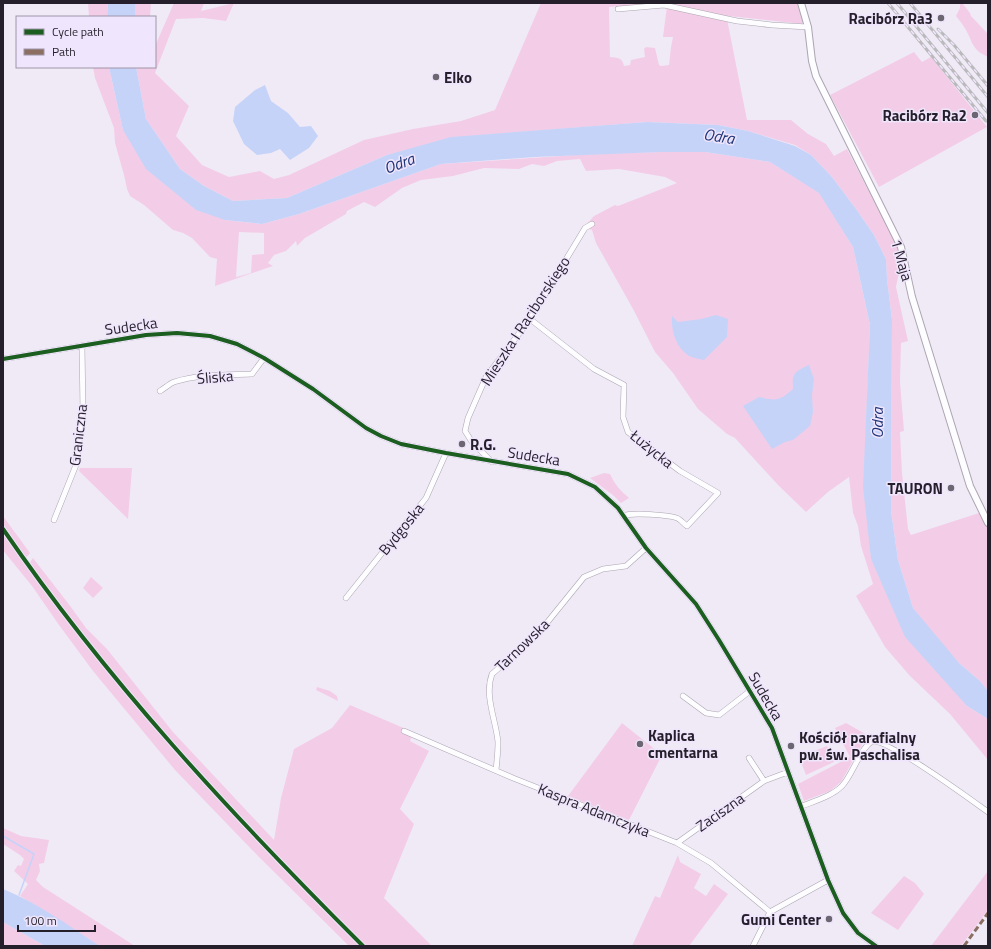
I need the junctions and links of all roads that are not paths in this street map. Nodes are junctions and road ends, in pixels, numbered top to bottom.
1 (801, 3) edge
2 (618, 9) dead end
3 (808, 27) junction
4 (592, 224) dead end
5 (530, 319) junction
6 (82, 346) junction
7 (264, 358) junction
8 (3, 359) edge
9 (160, 390) dead end
10 (446, 453) junction
11 (492, 462) junction
12 (623, 516) junction
13 (54, 520) dead end
14 (988, 524) edge
15 (646, 548) junction
16 (346, 598) dead end
17 (750, 691) junction
18 (683, 696) dead end
19 (404, 731) dead end
20 (749, 758) dead end
21 (496, 770) junction
22 (788, 772) junction
23 (764, 781) junction
24 (802, 806) junction
25 (988, 812) edge
26 (677, 843) junction
27 (828, 880) junction
28 (770, 912) junction
29 (753, 946) edge
30 (876, 946) edge

1 - 3 street, 1 Maja
2 - 3 street
3 - 14 street, 1 Maja
4 - 5 street, Mieszka I Raciborskiego
5 - 11 street, Mieszka I Raciborskiego
5 - 12 street, Łużycka
6 - 7 street, Sudecka
6 - 8 street, Sudecka
6 - 13 street, Graniczna
7 - 9 street, Śliska
7 - 10 street, Sudecka
10 - 11 street, Sudecka
10 - 16 street, Bydgoska
11 - 12 street, Sudecka
12 - 15 street, Sudecka
15 - 17 street, Sudecka
15 - 21 street, Tarnowska
17 - 18 street
17 - 22 street, Sudecka
19 - 21 street, Kaspra Adamczyka
20 - 23 street
21 - 26 street, Kaspra Adamczyka
22 - 23 street, Zaciszna
22 - 24 street, Sudecka
23 - 26 street, Zaciszna
24 - 25 street
24 - 27 street, Sudecka
26 - 28 street, Kaspra Adamczyka
27 - 28 street
27 - 30 street, Sudecka
28 - 29 street

